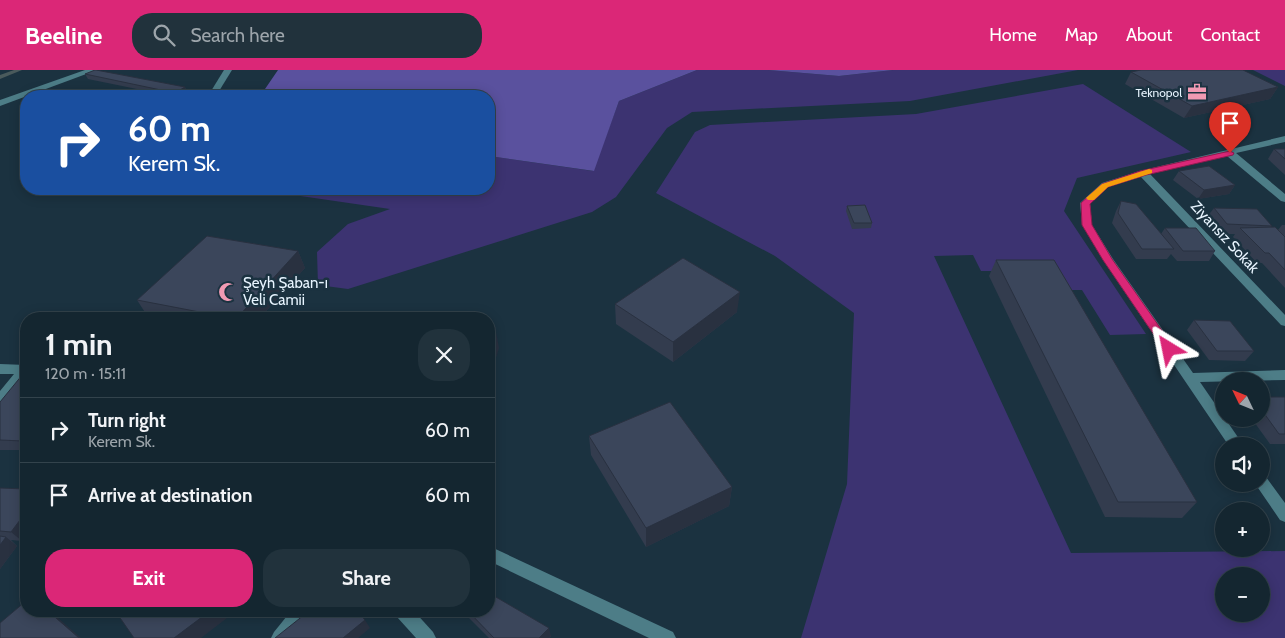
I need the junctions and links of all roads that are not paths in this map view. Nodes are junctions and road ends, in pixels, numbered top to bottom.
1 (93, 70) edge
2 (228, 70) edge
3 (37, 90) edge
4 (216, 90) edge
5 (20, 96) edge
6 (0, 103) edge
7 (1285, 139) edge
8 (1230, 153) junction
9 (1143, 173) junction
10 (1285, 199) edge
11 (1285, 322) edge
12 (0, 369) edge
13 (20, 370) edge
14 (1285, 375) edge
15 (20, 376) edge
16 (1190, 378) junction
17 (0, 401) edge
18 (1231, 437) edge
19 (1269, 492) edge
20 (1285, 515) edge
21 (495, 556) edge
22 (297, 617) edge
23 (409, 617) edge
24 (280, 638) edge
25 (428, 638) edge
26 (667, 638) edge

1 - 3 street
2 - 4 street
5 - 6 street
7 - 8 street
8 - 9 street
8 - 10 street
9 - 11 street, Ziyansız Sokak
9 - 16 street
12 - 13 street
14 - 16 street
15 - 17 street
16 - 18 street
19 - 20 street
21 - 26 street
22 - 24 street
23 - 25 street

